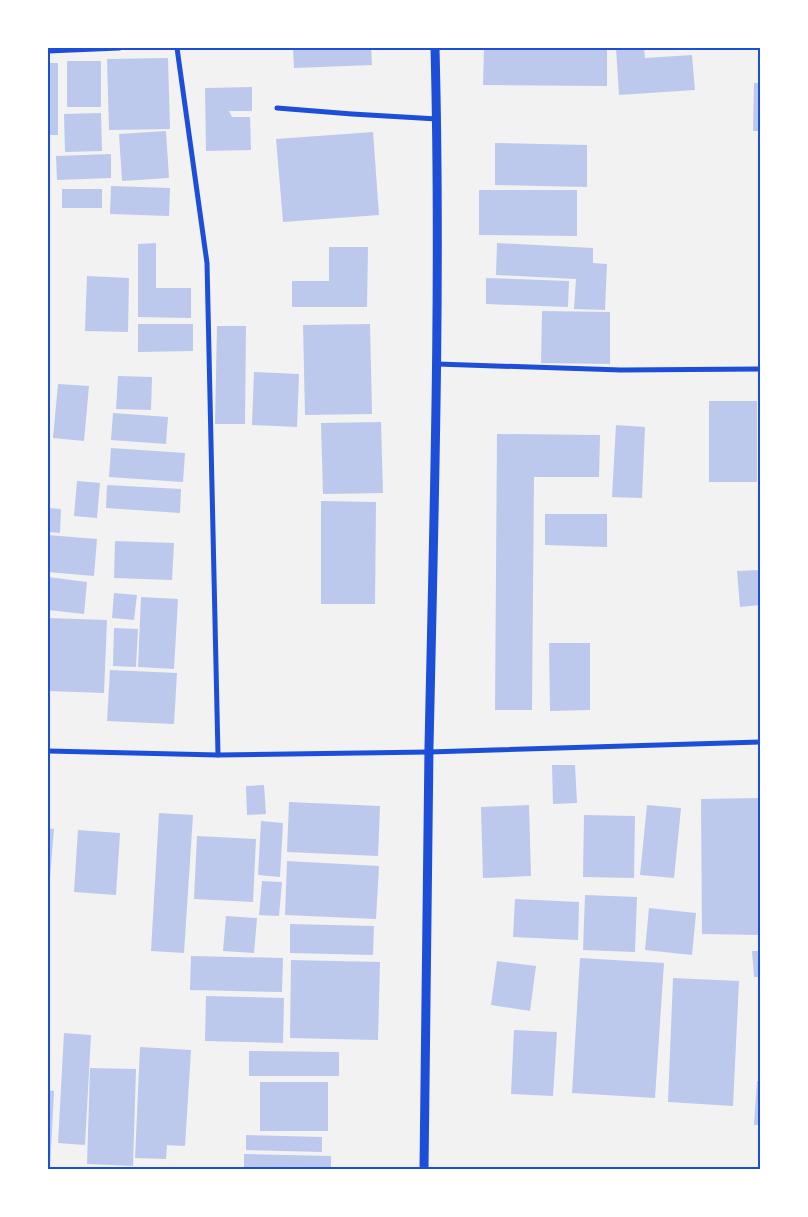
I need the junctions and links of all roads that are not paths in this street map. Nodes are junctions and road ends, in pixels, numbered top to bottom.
1 (119, 48) edge
2 (176, 48) edge
3 (435, 48) edge
4 (48, 51) edge
5 (277, 108) dead end
6 (437, 119) junction
7 (437, 364) junction
8 (760, 369) edge
9 (760, 742) edge
10 (48, 751) edge
11 (429, 752) junction
12 (218, 755) junction
13 (424, 1170) edge

1 - 4 street
2 - 12 street
3 - 6 street
5 - 6 street
6 - 7 street
7 - 8 street
7 - 11 street
9 - 11 street
10 - 12 street
11 - 12 street
11 - 13 street

